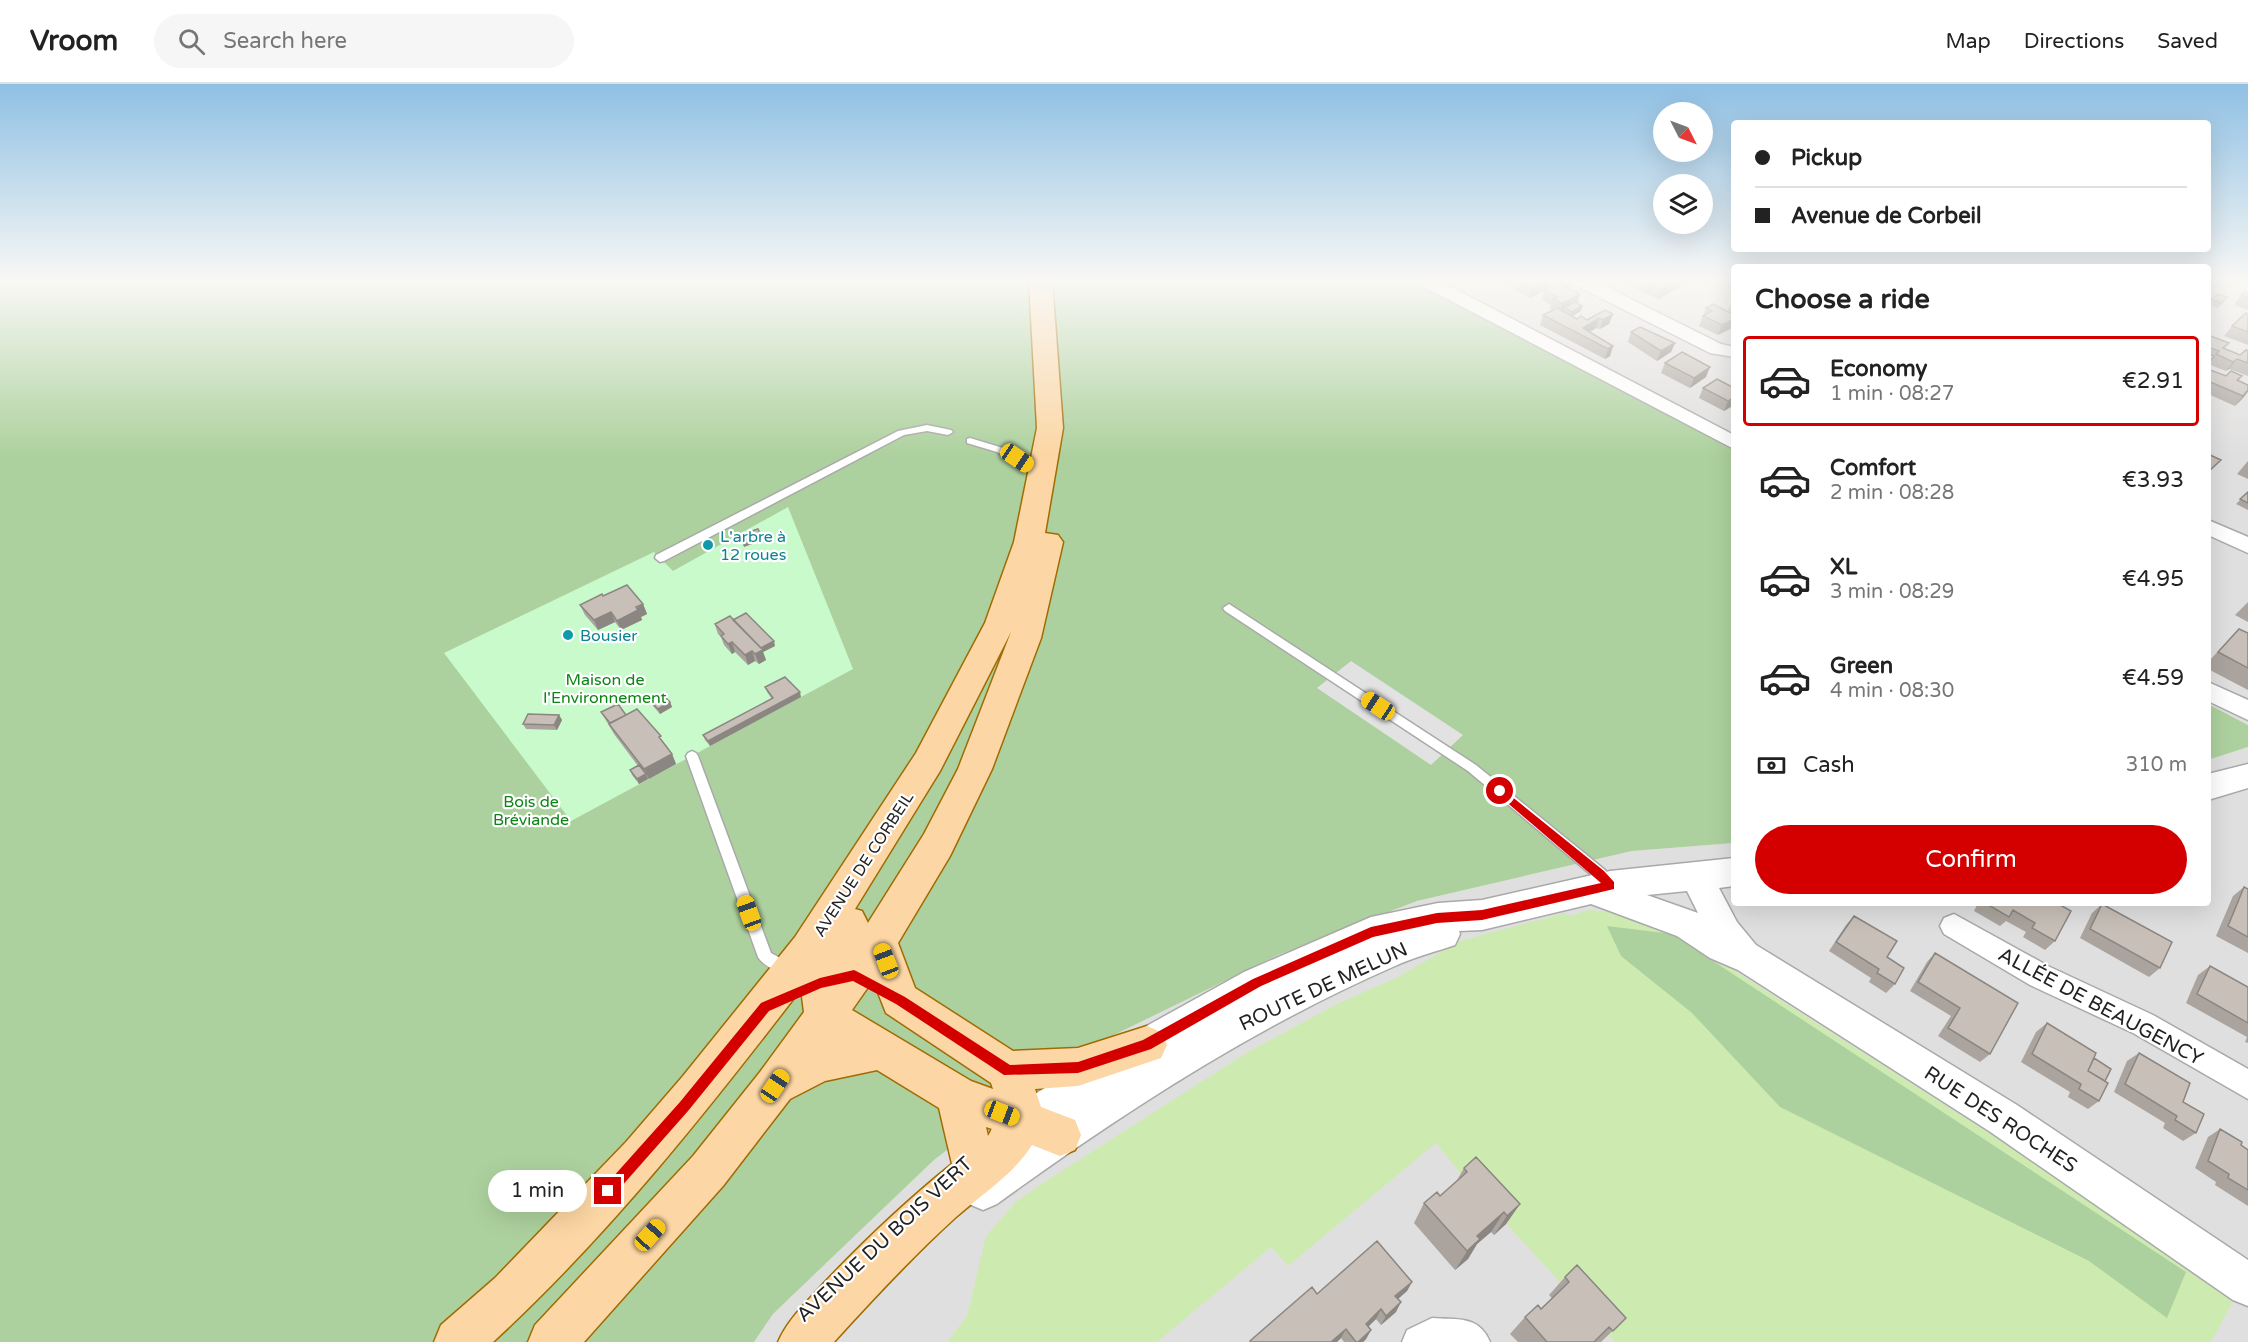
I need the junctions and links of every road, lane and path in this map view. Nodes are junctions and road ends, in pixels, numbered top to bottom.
1 (1045, 339) edge
2 (1055, 339) edge
3 (1536, 339) edge
4 (1696, 339) edge
5 (1731, 352) edge
6 (948, 432) dead end
7 (970, 441) dead end
8 (1731, 441) edge
9 (1042, 474) junction
10 (2211, 528) edge
11 (2248, 546) edge
12 (660, 558) dead end
13 (1229, 608) dead end
14 (2211, 692) edge
15 (2248, 711) edge
16 (692, 756) dead end
17 (2248, 776) edge
18 (2211, 785) edge
19 (1731, 872) edge
20 (1696, 877) junction
21 (1651, 882) junction
22 (1600, 887) junction
23 (1482, 915) junction
24 (1689, 925) junction
25 (1954, 926) dead end
26 (878, 941) junction
27 (1750, 960) junction
28 (823, 987) junction
29 (900, 1000) junction
30 (1147, 1045) junction
31 (881, 1050) junction
32 (1008, 1071) junction
33 (2248, 1085) edge
34 (775, 1086) junction
35 (958, 1096) junction
36 (1042, 1134) junction
37 (971, 1158) junction
38 (2248, 1285) edge
39 (458, 1342) edge
40 (552, 1342) edge
41 (777, 1342) edge
42 (802, 1342) edge
43 (823, 1342) edge
44 (1419, 1342) edge
45 (1473, 1342) edge

1 - 9 main road, AVENUE DE CORBEIL
2 - 26 main road
3 - 8 street
4 - 5 street
6 - 12 lane
7 - 9 lane
9 - 28 main road, AVENUE DE CORBEIL
10 - 11 street
13 - 22 lane
14 - 15 street
16 - 28 lane
17 - 18 street
19 - 20 street
20 - 21 street
20 - 27 street, RUE DES ROCHES
21 - 22 street
21 - 24 street, RUE DES ROCHES
22 - 23 street
22 - 24 street, RUE DES ROCHES
23 - 30 street, ROUTE DE MELUN
23 - 36 street, ROUTE DE MELUN
24 - 27 street, RUE DES ROCHES
25 - 33 street, ALLÉE DE BEAUGENCY
26 - 28 main road
26 - 29 main road
27 - 38 street, RUE DES ROCHES
28 - 29 main road
28 - 31 main road
28 - 34 main road
28 - 39 main road, AVENUE DE CORBEIL
29 - 32 main road
30 - 32 main road
30 - 36 street, ROUTE DE MELUN
31 - 34 main road
31 - 35 main road
32 - 36 main road
34 - 40 main road
35 - 36 main road
35 - 37 main road
36 - 37 street, AVENUE DU BOIS VERT
36 - 42 main road
36 - 43 street, AVENUE DU BOIS VERT
37 - 41 street, AVENUE DU BOIS VERT
44 - 45 street

